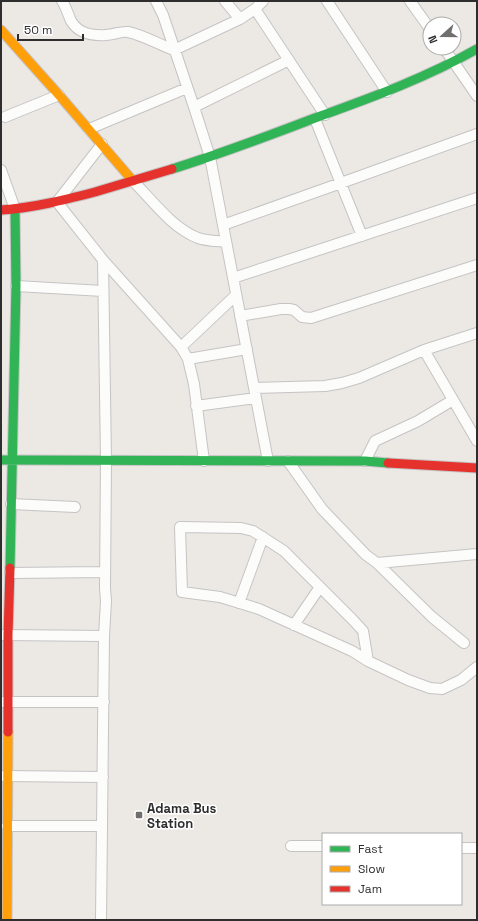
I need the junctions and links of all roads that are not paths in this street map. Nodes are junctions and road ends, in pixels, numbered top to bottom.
1 (62, 1) edge
2 (156, 1) edge
3 (225, 1) edge
4 (263, 1) edge
5 (327, 1) edge
6 (410, 1) edge
7 (256, 8) junction
8 (422, 18) edge
9 (240, 19) junction
10 (1, 30) edge
11 (477, 49) edge
12 (174, 50) junction
13 (450, 56) edge
14 (290, 60) junction
15 (454, 62) junction
16 (188, 88) junction
17 (387, 92) junction
18 (59, 95) junction
19 (477, 96) edge
20 (194, 107) junction
21 (325, 115) junction
22 (5, 117) dead end
23 (314, 119) junction
24 (89, 129) junction
25 (477, 134) edge
26 (102, 144) junction
27 (210, 157) junction
28 (1, 170) edge
29 (133, 181) junction
30 (341, 183) junction
31 (477, 198) edge
32 (57, 202) junction
33 (15, 209) junction
34 (1, 210) edge
35 (223, 225) junction
36 (362, 236) junction
37 (226, 242) junction
38 (102, 260) junction
39 (477, 265) edge
40 (233, 278) junction
41 (16, 286) junction
42 (103, 290) junction
43 (236, 295) junction
44 (240, 316) junction
45 (477, 333) edge
46 (182, 347) junction
47 (247, 349) junction
48 (424, 350) junction
49 (188, 360) junction
50 (255, 393) junction
51 (453, 400) junction
52 (196, 406) junction
53 (477, 441) edge
54 (1, 460) edge
55 (12, 460) junction
56 (106, 460) junction
57 (204, 460) junction
58 (268, 461) junction
59 (288, 461) junction
60 (365, 461) junction
61 (477, 468) edge
62 (11, 504) junction
63 (75, 507) dead end
64 (264, 537) junction
65 (477, 554) edge
66 (5, 560) edge
67 (376, 564) junction
68 (10, 572) junction
69 (105, 572) junction
70 (320, 587) junction
71 (239, 603) junction
72 (294, 625) junction
73 (5, 635) edge
74 (104, 636) junction
75 (464, 643) dead end
76 (368, 661) junction
77 (477, 667) edge
78 (4, 702) edge
79 (104, 702) junction
80 (4, 776) edge
81 (103, 777) junction
82 (7, 826) junction
83 (102, 826) junction
84 (291, 846) dead end
85 (322, 846) edge
86 (462, 848) edge
87 (477, 848) edge
88 (6, 920) edge
89 (101, 920) edge

1 - 12 street
2 - 12 street
3 - 9 street
4 - 7 street
5 - 17 street
6 - 8 street
7 - 9 street
7 - 14 street
9 - 12 street
10 - 18 street
11 - 15 street
12 - 16 street
13 - 15 street
14 - 20 street
14 - 21 street
15 - 17 street
15 - 19 street
16 - 20 street
16 - 24 street
17 - 21 street
18 - 22 street
18 - 24 street
20 - 27 street
21 - 23 street
23 - 27 street
23 - 30 street
24 - 26 street
25 - 30 street
26 - 29 street
26 - 32 street
27 - 29 street
27 - 35 street
28 - 33 street
29 - 32 street
29 - 37 street
30 - 35 street
30 - 36 street
31 - 36 street
32 - 33 street
32 - 38 street
33 - 34 street
33 - 41 street
35 - 37 street
36 - 40 street
37 - 40 street
38 - 42 street
38 - 46 street
39 - 44 street
40 - 43 street
41 - 42 street
41 - 55 street
42 - 56 street
43 - 44 street
43 - 46 street
44 - 47 street
45 - 48 street
46 - 49 street
47 - 49 street
47 - 50 street
48 - 50 street
48 - 51 street
49 - 52 street
50 - 52 street
50 - 58 street
51 - 53 street
51 - 60 street
52 - 57 street
54 - 55 street
55 - 56 street
55 - 62 street
56 - 57 street
56 - 69 street
57 - 58 street
58 - 59 street
59 - 60 street
59 - 67 street
60 - 61 street
62 - 63 street
62 - 66 street
64 - 70 street
64 - 71 street
64 - 71 street
65 - 67 street
66 - 68 street
67 - 75 street
68 - 69 street
68 - 73 street
69 - 74 street
70 - 72 street
70 - 76 street
71 - 72 street
72 - 76 street
73 - 74 street
73 - 78 street
74 - 79 street
76 - 77 street
78 - 79 street
78 - 80 street
79 - 81 street
80 - 81 street
80 - 82 street
81 - 83 street
82 - 83 street
82 - 88 street
83 - 89 street
84 - 85 street
86 - 87 street

